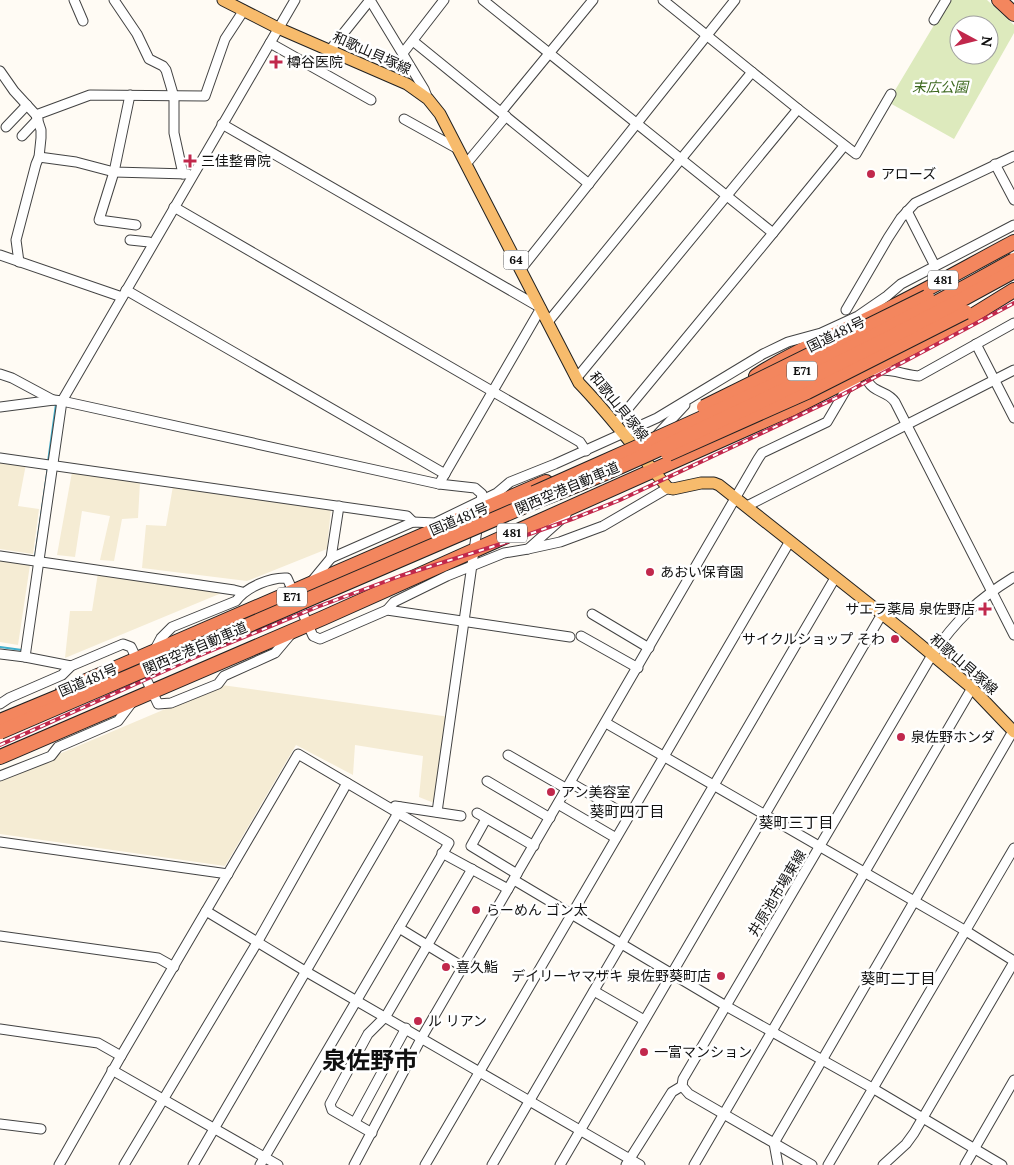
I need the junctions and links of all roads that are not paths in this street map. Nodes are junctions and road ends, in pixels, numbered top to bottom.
1 (74, 0) edge
2 (114, 0) edge
3 (224, 0) edge
4 (295, 0) edge
5 (370, 0) edge
6 (444, 0) edge
7 (483, 0) edge
8 (593, 0) edge
9 (663, 0) edge
10 (734, 0) edge
11 (939, 0) edge
12 (946, 0) edge
13 (999, 0) edge
14 (244, 10) junction
15 (1014, 14) edge
16 (83, 20) dead end
17 (278, 28) junction
18 (707, 35) junction
19 (413, 40) junction
20 (270, 43) junction
21 (330, 50) junction
22 (403, 53) junction
23 (550, 53) junction
24 (0, 71) edge
25 (752, 72) junction
26 (891, 94) dead end
27 (130, 95) junction
28 (174, 97) junction
29 (428, 99) junction
30 (371, 100) dead end
31 (26, 105) junction
32 (798, 109) junction
33 (503, 114) junction
34 (37, 117) junction
35 (404, 119) dead end
36 (222, 124) junction
37 (636, 124) junction
38 (6, 127) dead end
39 (22, 136) dead end
40 (844, 146) junction
41 (458, 149) junction
42 (1014, 156) edge
43 (39, 157) junction
44 (681, 160) junction
45 (466, 164) junction
46 (995, 164) junction
47 (114, 172) junction
48 (183, 174) junction
49 (194, 174) junction
50 (589, 184) junction
51 (727, 196) junction
52 (1014, 200) edge
53 (174, 207) junction
54 (907, 211) junction
55 (136, 225) dead end
56 (1014, 225) edge
57 (773, 233) junction
58 (130, 240) dead end
59 (1014, 243) edge
60 (152, 245) junction
61 (0, 255) edge
62 (19, 262) junction
63 (1013, 263) edge
64 (935, 266) junction
65 (521, 269) junction
66 (1014, 279) edge
67 (1014, 289) edge
68 (936, 292) junction
69 (124, 293) junction
70 (541, 308) junction
71 (846, 310) dead end
72 (965, 312) junction
73 (548, 322) junction
74 (1014, 323) edge
75 (976, 344) junction
76 (1014, 370) edge
77 (0, 374) edge
78 (576, 376) junction
79 (729, 376) junction
80 (994, 380) junction
81 (869, 383) dead end
82 (494, 391) junction
83 (38, 392) junction
84 (58, 401) junction
85 (36, 402) junction
86 (0, 407) edge
87 (1014, 418) edge
88 (689, 419) junction
89 (616, 423) junction
90 (907, 425) junction
91 (623, 434) junction
92 (658, 434) junction
93 (713, 444) junction
94 (631, 446) junction
95 (586, 450) junction
96 (0, 458) edge
97 (52, 465) junction
98 (653, 471) junction
99 (446, 474) junction
100 (584, 477) junction
101 (439, 484) junction
102 (668, 488) junction
103 (737, 498) junction
104 (587, 501) junction
105 (338, 506) junction
106 (480, 506) junction
107 (747, 506) junction
108 (413, 522) junction
109 (790, 540) junction
110 (528, 549) junction
111 (474, 551) junction
112 (0, 556) edge
113 (331, 558) junction
114 (39, 562) junction
115 (472, 566) junction
116 (1014, 577) edge
117 (835, 578) junction
118 (310, 583) junction
119 (293, 590) junction
120 (242, 592) junction
121 (992, 592) junction
122 (387, 610) junction
123 (592, 614) dead end
124 (882, 614) junction
125 (464, 621) junction
126 (308, 625) junction
127 (292, 632) junction
128 (1014, 634) edge
129 (570, 636) dead end
130 (581, 636) dead end
131 (649, 648) junction
132 (152, 653) junction
133 (0, 654) edge
134 (932, 655) junction
135 (25, 657) junction
136 (136, 660) junction
137 (71, 666) junction
138 (638, 668) junction
139 (972, 688) junction
140 (152, 693) junction
141 (133, 701) junction
142 (0, 704) edge
143 (0, 720) edge
144 (606, 723) junction
145 (0, 732) edge
146 (1014, 732) edge
147 (508, 755) dead end
148 (664, 756) junction
149 (0, 757) edge
150 (0, 776) edge
151 (488, 781) dead end
152 (347, 783) junction
153 (714, 785) junction
154 (569, 786) junction
155 (558, 804) junction
156 (399, 810) junction
157 (437, 812) junction
158 (477, 813) dead end
159 (764, 815) junction
160 (461, 816) dead end
161 (628, 816) junction
162 (486, 818) junction
163 (550, 818) junction
164 (616, 838) junction
165 (0, 842) edge
166 (534, 846) junction
167 (820, 847) junction
168 (1014, 848) edge
169 (442, 853) junction
170 (472, 868) junction
171 (864, 872) junction
172 (228, 874) junction
173 (515, 877) junction
174 (508, 889) junction
175 (914, 902) junction
176 (206, 911) junction
177 (571, 914) junction
178 (399, 928) junction
179 (966, 931) junction
180 (0, 936) edge
181 (258, 941) junction
182 (622, 943) junction
183 (428, 946) junction
184 (1014, 961) edge
185 (174, 967) junction
186 (464, 967) junction
187 (305, 971) junction
188 (672, 972) junction
189 (594, 991) junction
190 (357, 1000) junction
191 (726, 1006) junction
192 (386, 1016) junction
193 (644, 1020) junction
194 (406, 1028) junction
195 (0, 1029) edge
196 (772, 1031) junction
197 (422, 1037) junction
198 (121, 1056) junction
199 (822, 1060) junction
200 (112, 1070) junction
201 (480, 1071) junction
202 (1014, 1080) edge
203 (682, 1086) junction
204 (874, 1089) junction
205 (163, 1099) junction
206 (530, 1100) junction
207 (724, 1114) junction
208 (922, 1118) junction
209 (355, 1122) junction
210 (0, 1124) edge
211 (214, 1128) junction
212 (41, 1129) dead end
213 (580, 1130) junction
214 (372, 1133) junction
215 (774, 1143) junction
216 (975, 1148) junction
217 (263, 1161) edge
218 (628, 1162) edge
219 (58, 1165) edge
220 (124, 1165) edge
221 (193, 1165) edge
222 (278, 1165) edge
223 (354, 1165) edge
224 (425, 1165) edge
225 (492, 1165) edge
226 (560, 1165) edge
227 (640, 1165) edge
228 (694, 1165) edge
229 (778, 1165) edge
230 (812, 1165) edge
231 (828, 1165) edge
232 (883, 1165) edge
233 (965, 1165) edge
234 (1002, 1165) edge

1 - 16 street
2 - 28 street
3 - 14 main road, 和歌山貝塚線 / 64
4 - 17 street
5 - 21 street
5 - 22 street
6 - 19 street
7 - 23 street
8 - 23 street
9 - 18 street
10 - 18 street
11 - 12 street
13 - 15 highway
14 - 17 main road, 和歌山貝塚線 / 64
14 - 28 street
17 - 20 street
17 - 21 main road, 和歌山貝塚線 / 64
18 - 25 street
18 - 37 street
19 - 22 street
19 - 33 street
20 - 30 street
20 - 36 street
21 - 29 main road, 和歌山貝塚線 / 64
22 - 29 street
23 - 33 street
23 - 37 street
24 - 31 street
25 - 32 street
25 - 44 street
26 - 40 street
27 - 28 street
27 - 34 street
27 - 47 street
28 - 48 street
29 - 41 main road, 和歌山貝塚線 / 64
31 - 34 street
31 - 38 street
32 - 40 street
32 - 51 street
33 - 45 street
33 - 50 street
34 - 39 street
34 - 43 street
35 - 41 street
36 - 49 street
36 - 70 street
37 - 44 street
37 - 50 street
40 - 57 street
41 - 45 main road, 和歌山貝塚線 / 64
42 - 46 street
43 - 47 street
43 - 62 street
44 - 51 street
44 - 73 street
45 - 65 main road, 和歌山貝塚線 / 64
46 - 52 street
46 - 54 street
47 - 48 street
47 - 55 street
48 - 49 street
49 - 53 street
50 - 65 street
51 - 57 street
51 - 78 street
53 - 60 street
53 - 82 street
54 - 64 street
54 - 71 street
56 - 64 street
57 - 89 street
58 - 60 street
59 - 68 highway
59 - 88 highway, 国道481号 / 481
60 - 69 street
61 - 62 street
62 - 69 street
63 - 68 highway
63 - 88 highway, 481
63 - 100 highway, 関西空港自動車道 / E71, bridge
64 - 79 street
65 - 70 main road, 和歌山貝塚線 / 64
66 - 72 highway
66 - 93 highway, 481
67 - 72 highway
67 - 93 highway, 481
68 - 100 highway, bridge
69 - 84 street
69 - 99 street
70 - 73 main road, 和歌山貝塚線 / 64
70 - 82 street
72 - 100 highway, bridge
73 - 78 main road, 和歌山貝塚線 / 64
74 - 75 street
75 - 80 street
75 - 103 street
76 - 80 street
77 - 83 street
78 - 89 main road, 和歌山貝塚線 / 64
79 - 91 street
79 - 92 street
80 - 87 street
80 - 90 street
81 - 90 street
82 - 95 street
82 - 99 street
83 - 84 street
83 - 85 street
84 - 85 street
84 - 97 street
84 - 101 street
85 - 86 street
88 - 92 highway, 国道481号 / 481
89 - 91 main road, 和歌山貝塚線 / 64
90 - 107 street
90 - 121 street
91 - 94 main road, 和歌山貝塚線 / 64
91 - 95 street
92 - 94 highway, 国道481号 / 481
93 - 98 highway, 481
94 - 98 main road, 和歌山貝塚線 / 64
94 - 106 highway, 国道481号 / 481
95 - 106 street
96 - 97 street
97 - 105 street
97 - 114 street
98 - 102 main road, 和歌山貝塚線 / 64
98 - 104 highway, 481
99 - 101 street
100 - 143 highway, 関西空港自動車道 / E71, bridge
100 - 145 highway, 関西空港自動車道 / E71, bridge
101 - 106 street
102 - 103 main road, 和歌山貝塚線
102 - 110 street
103 - 107 main road, 和歌山貝塚線
103 - 131 street
104 - 110 street
104 - 111 highway, 481
105 - 108 street
105 - 113 street
106 - 108 street
106 - 111 street
106 - 118 highway, 国道481号 / 481
107 - 109 main road, 和歌山貝塚線
108 - 113 street
109 - 117 main road, 和歌山貝塚線
109 - 148 street
110 - 115 street
111 - 115 street
111 - 126 highway, 481
112 - 114 street
113 - 118 street
114 - 120 street
114 - 135 street
115 - 122 street
115 - 125 street
116 - 121 street, 井原池市場東線
117 - 124 main road, 和歌山貝塚線
117 - 153 street
118 - 119 highway, 国道481号 / 481
119 - 120 street
119 - 126 street
119 - 132 highway, 国道481号 / 481
120 - 132 street
121 - 128 street
121 - 134 street, 井原池市場東線
122 - 125 street
122 - 126 street
123 - 131 street
124 - 134 main road, 和歌山貝塚線
124 - 159 street
125 - 129 street
125 - 157 street
126 - 127 highway, 481
127 - 140 highway, 481
127 - 140 street
130 - 138 street
131 - 138 street
132 - 136 highway, 国道481号 / 481
133 - 135 street
134 - 139 main road, 和歌山貝塚線
134 - 167 street, 井原池市場東線
135 - 137 street
136 - 137 street
136 - 140 street
136 - 143 highway, 国道481号 / 481
137 - 142 street
138 - 144 street
139 - 146 main road, 和歌山貝塚線
139 - 171 street
140 - 141 highway, 481
141 - 149 highway, 481
141 - 150 street
144 - 148 street
144 - 154 street
146 - 175 street
147 - 154 street
148 - 153 street
148 - 161 street
151 - 163 street
152 - 156 street
152 - 172 street
152 - 181 street
153 - 159 street
153 - 182 street
154 - 155 street
154 - 161 street
155 - 163 street
155 - 164 street
156 - 157 street
156 - 169 street
156 - 187 street
157 - 160 street
158 - 162 street
159 - 167 street
159 - 188 street
161 - 164 street
162 - 166 street
162 - 173 street
163 - 166 street
164 - 177 street
165 - 172 street
166 - 173 street
167 - 171 street
167 - 191 street, 井原池市場東線
168 - 179 street
169 - 170 street
169 - 178 street
170 - 174 street
170 - 183 street
171 - 175 street
171 - 196 street
172 - 176 street
173 - 174 street
173 - 177 street
174 - 186 street
175 - 179 street
175 - 199 street
176 - 181 street
176 - 185 street
177 - 182 street
177 - 201 street
178 - 183 street
178 - 190 street
179 - 184 street
179 - 204 street
180 - 185 street
181 - 187 street
181 - 205 street
182 - 188 street
182 - 189 street
183 - 186 street
183 - 192 street
184 - 208 street
185 - 198 street
186 - 197 street
187 - 190 street
187 - 211 street
188 - 191 street
188 - 193 street
189 - 193 street
189 - 206 street
190 - 192 street
190 - 217 street
191 - 196 street
191 - 203 street, 井原池市場東線
192 - 194 street
192 - 209 street
193 - 213 street
194 - 197 street
194 - 209 street
195 - 198 street
196 - 199 street
196 - 207 street
197 - 201 street
197 - 214 street
198 - 200 street
199 - 204 street
199 - 215 street
200 - 205 street
200 - 219 street
201 - 206 street
201 - 224 street
202 - 216 street
203 - 207 street
203 - 218 street
204 - 208 street
204 - 231 street
205 - 211 street
205 - 220 street
206 - 213 street
206 - 225 street
207 - 215 street
207 - 228 street
208 - 216 street
208 - 232 street
209 - 214 street
210 - 212 street
211 - 217 street
211 - 221 street
213 - 218 street
213 - 226 street
214 - 223 street
215 - 229 street
215 - 230 street
216 - 233 street
216 - 234 street
217 - 222 street
218 - 227 street

